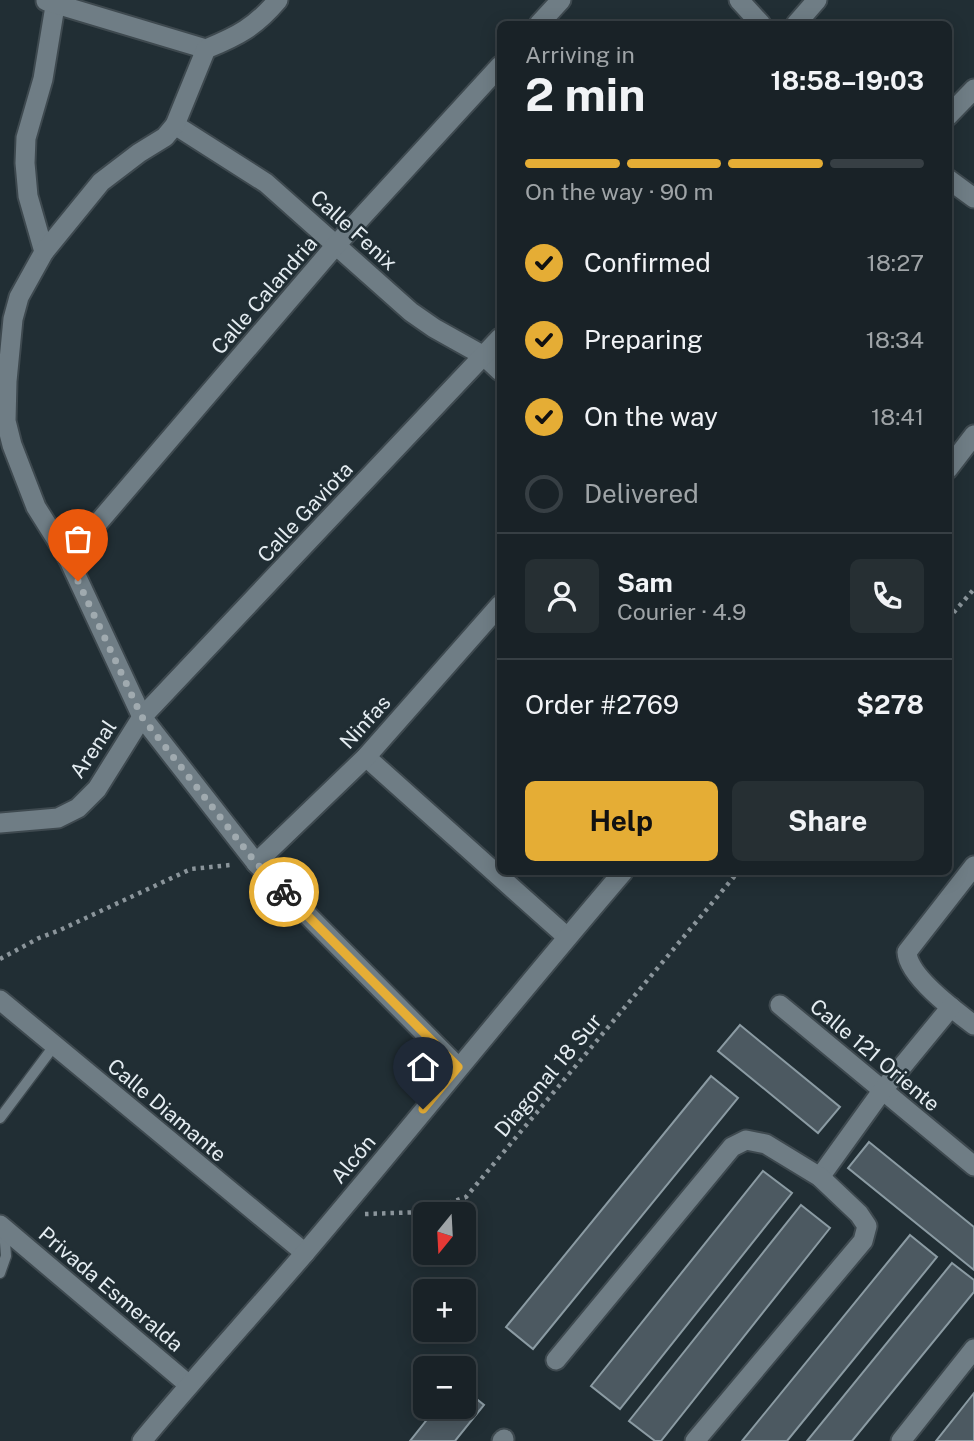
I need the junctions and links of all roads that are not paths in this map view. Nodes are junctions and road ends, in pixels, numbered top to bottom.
1 (278, 0) edge
2 (561, 0) edge
3 (739, 0) edge
4 (817, 0) edge
5 (51, 1) edge
6 (542, 21) edge
7 (758, 21) edge
8 (799, 21) edge
9 (206, 49) junction
10 (497, 69) edge
11 (974, 89) edge
12 (952, 113) edge
13 (175, 125) junction
14 (952, 182) edge
15 (974, 198) edge
16 (336, 245) junction
17 (44, 253) junction
18 (497, 341) edge
19 (484, 356) junction
20 (497, 368) edge
21 (974, 435) edge
22 (952, 464) edge
23 (68, 558) junction
24 (497, 608) edge
25 (142, 717) junction
26 (366, 757) junction
27 (0, 823) edge
28 (256, 863) junction
29 (974, 866) edge
30 (497, 874) edge
31 (498, 875) edge
32 (620, 875) edge
33 (567, 937) junction
34 (0, 1000) edge
35 (780, 1005) dead end
36 (951, 1007) junction
37 (974, 1025) edge
38 (54, 1046) junction
39 (458, 1067) junction
40 (881, 1090) junction
41 (0, 1118) edge
42 (974, 1166) edge
43 (820, 1177) junction
44 (2, 1226) edge
45 (305, 1253) junction
46 (0, 1273) edge
47 (974, 1349) edge
48 (556, 1360) dead end
49 (188, 1385) junction
50 (142, 1441) edge
51 (695, 1441) edge
52 (901, 1441) edge

1 - 9 street
2 - 6 street
3 - 7 street
4 - 8 street
5 - 9 street
5 - 17 street
9 - 13 street
10 - 16 street, Calle Calandria
11 - 12 street
13 - 16 street, Calle Fenix
13 - 17 street
14 - 15 street
16 - 19 street, Calle Fenix
16 - 23 street, Calle Calandria
17 - 23 street
18 - 19 street, Calle Gaviota
19 - 20 street, Calle Fenix
19 - 25 street, Calle Gaviota
21 - 22 street
23 - 25 street
24 - 26 street, Ninfas
25 - 27 street, Arenal
25 - 28 street
26 - 28 street, Ninfas
26 - 30 street
28 - 39 street
29 - 36 street
31 - 33 street
32 - 33 street, Alcón
33 - 39 street, Alcón
34 - 38 street, Calle Diamante
35 - 40 street, Calle 121 Oriente
36 - 37 street
36 - 40 street
38 - 41 lane
38 - 45 street, Calle Diamante
39 - 45 street, Alcón
40 - 42 street, Calle 121 Oriente
40 - 43 street
43 - 48 street
43 - 51 street
44 - 46 lane
44 - 49 street, Privada Esmeralda
45 - 49 street, Alcón
47 - 52 street
49 - 50 street, Alcón

